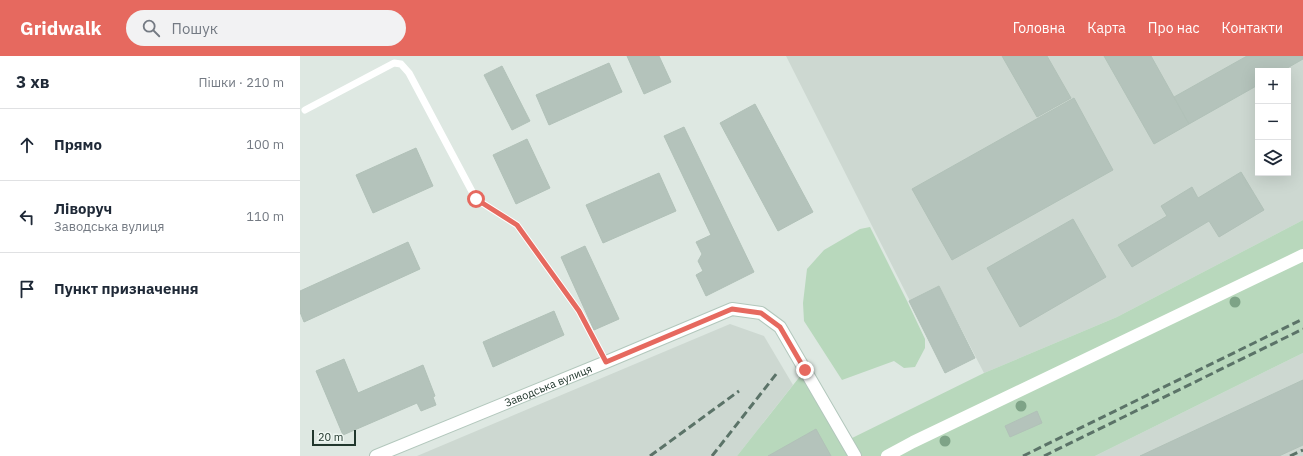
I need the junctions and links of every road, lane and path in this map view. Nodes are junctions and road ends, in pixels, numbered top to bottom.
1 (305, 110) dead end
2 (1303, 255) edge
3 (606, 362) junction
4 (376, 456) edge
5 (855, 456) edge
6 (887, 456) edge

1 - 3 lane
2 - 6 street
3 - 4 street, Заводська вулиця
3 - 5 street, Заводська вулиця

